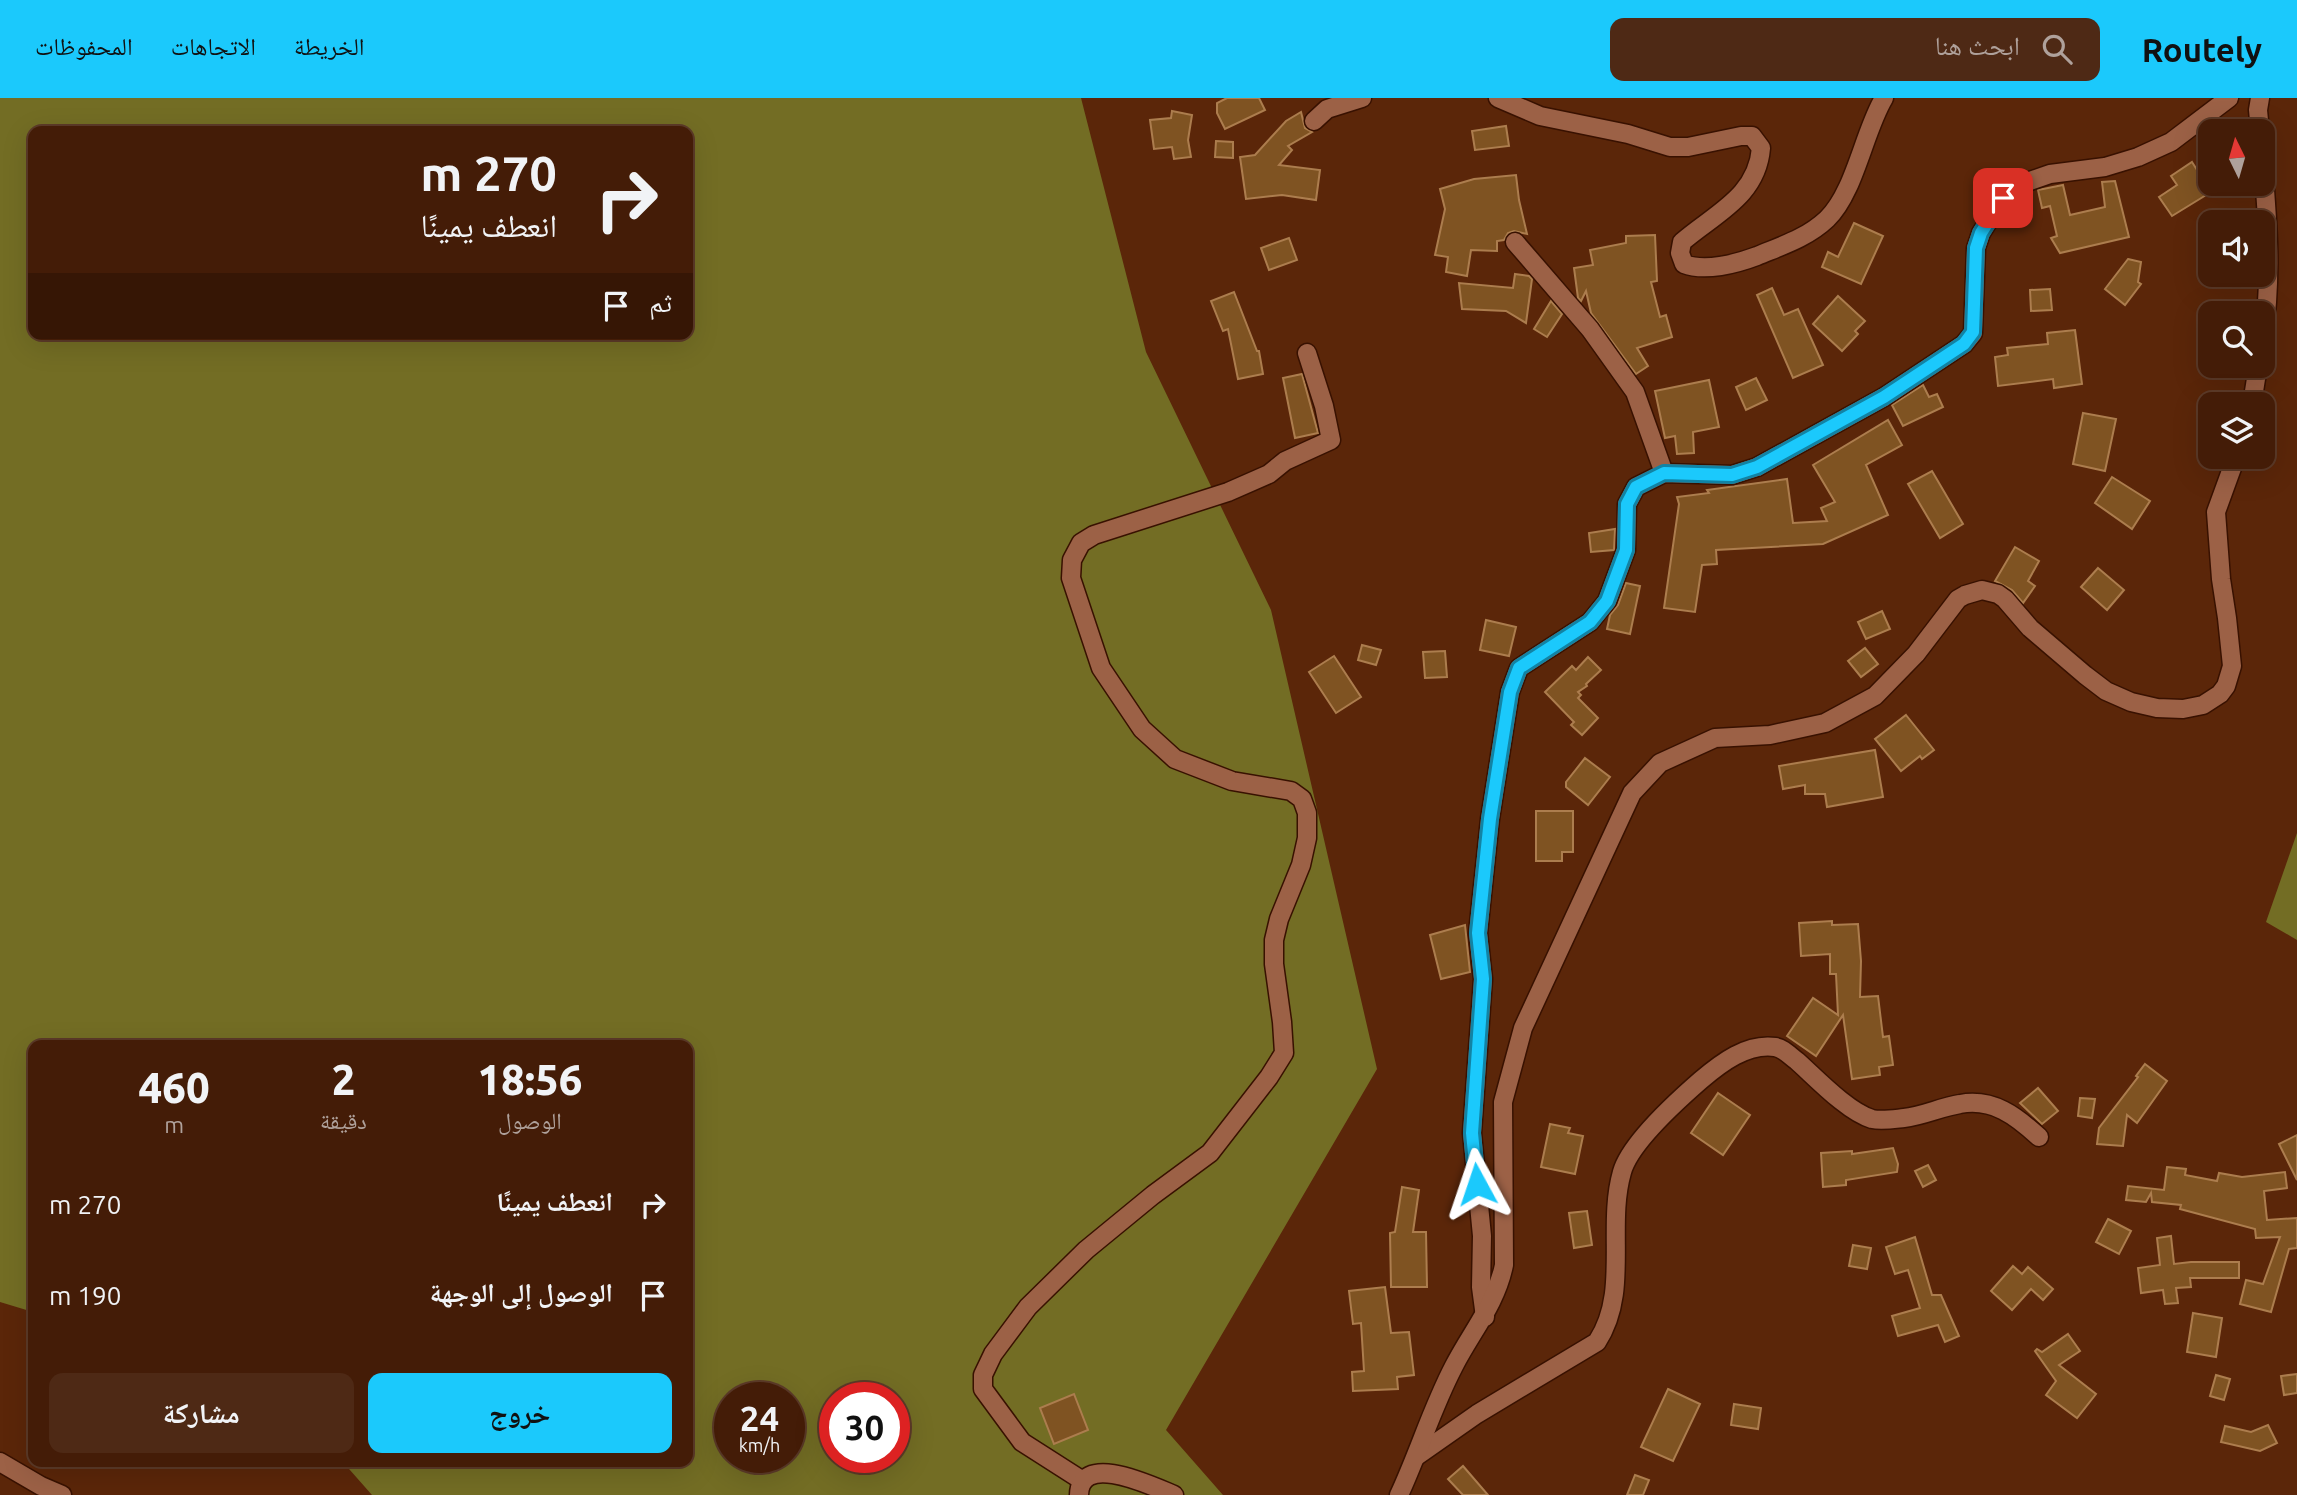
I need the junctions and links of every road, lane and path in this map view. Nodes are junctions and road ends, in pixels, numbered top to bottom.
1 (1362, 98) edge
2 (1499, 98) edge
3 (1884, 98) edge
4 (2229, 98) edge
5 (2260, 98) edge
6 (2259, 119) edge
7 (1314, 121) dead end
8 (2265, 196) edge
9 (1515, 242) dead end
10 (2268, 301) edge
11 (1307, 353) dead end
12 (2232, 469) edge
13 (1664, 473) junction
14 (2039, 1137) dead end
15 (1485, 1317) junction
16 (1417, 1456) junction
17 (0, 1462) edge
18 (1081, 1488) edge
19 (62, 1495) edge
20 (1174, 1495) edge
21 (1399, 1495) edge

1 - 7 street
2 - 3 street
4 - 13 street
5 - 6 street
8 - 10 street
9 - 13 street
11 - 18 street
12 - 15 street
13 - 15 street
14 - 16 street
15 - 16 street
16 - 21 street
17 - 19 street
18 - 20 street

